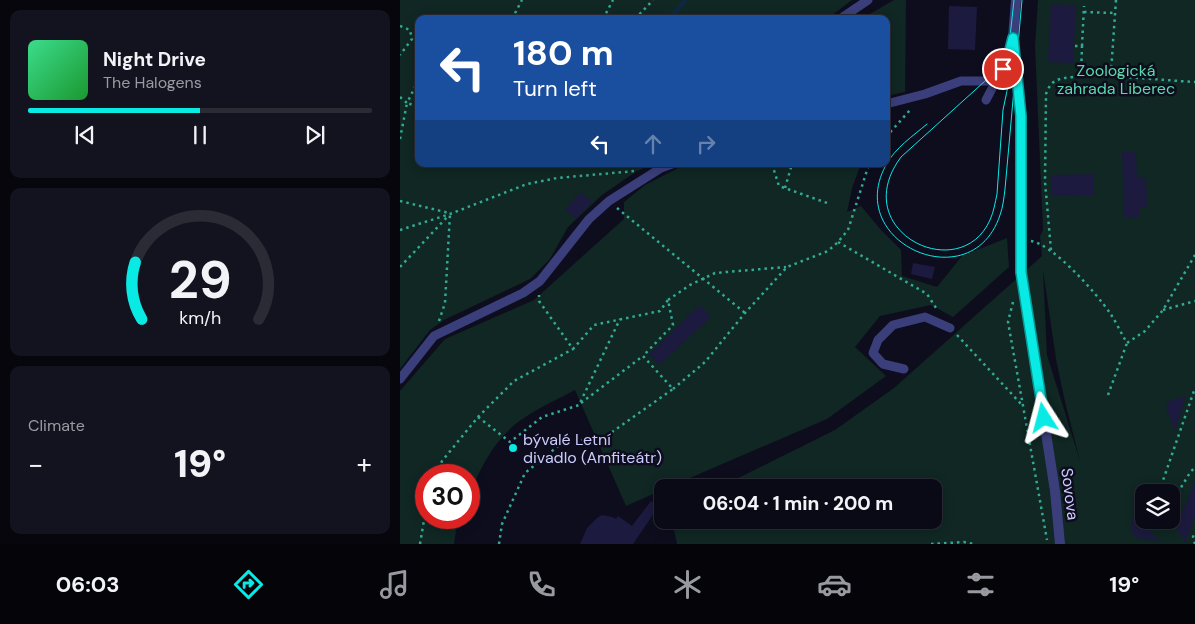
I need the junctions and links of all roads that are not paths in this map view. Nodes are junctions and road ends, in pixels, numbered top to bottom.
1 (868, 0) edge
2 (1016, 0) edge
3 (846, 15) edge
4 (1013, 38) junction
5 (998, 80) junction
6 (986, 100) dead end
7 (890, 103) edge
8 (664, 167) edge
9 (950, 328) dead end
10 (904, 369) dead end
11 (400, 379) edge
12 (1060, 544) edge

1 - 3 lane
2 - 4 street, Sovova
4 - 5 lane
4 - 12 street, Sovova
5 - 6 lane
5 - 7 lane
8 - 11 lane
9 - 10 lane

